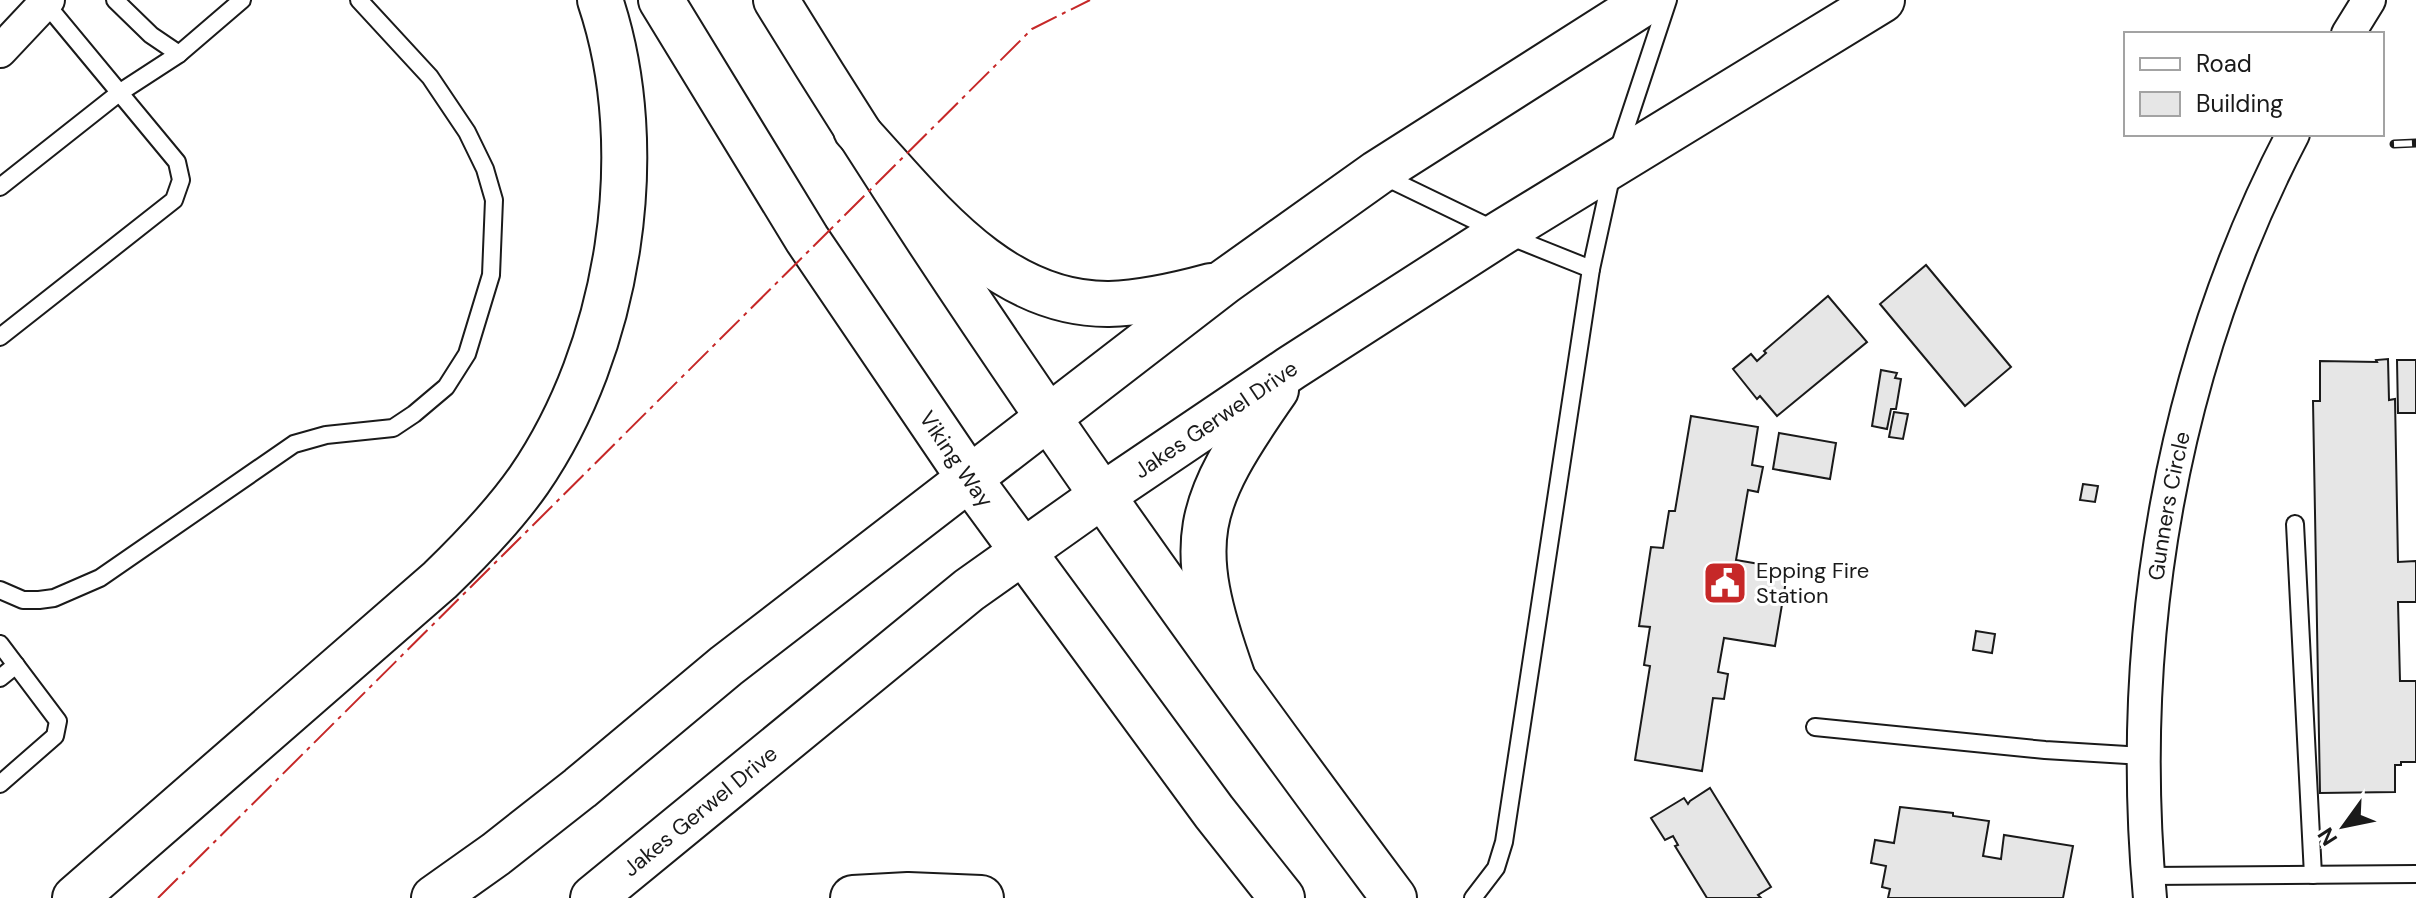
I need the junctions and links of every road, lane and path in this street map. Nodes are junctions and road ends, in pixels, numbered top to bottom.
1 (115, 0) edge
2 (242, 0) edge
3 (359, 0) edge
4 (600, 0) edge
5 (661, 0) edge
6 (776, 0) edge
7 (1649, 0) edge
8 (1668, 0) edge
9 (1882, 0) edge
10 (2369, 0) edge
11 (47, 2) edge
12 (2349, 32) edge
13 (0, 51) edge
14 (179, 54) junction
15 (119, 93) junction
16 (856, 130) junction
17 (2292, 136) edge
18 (1614, 163) junction
19 (1377, 173) junction
20 (0, 187) edge
21 (1501, 233) junction
22 (1591, 269) junction
23 (1224, 282) junction
24 (0, 337) edge
25 (1291, 368) junction
26 (1048, 417) junction
27 (969, 478) junction
28 (1103, 495) junction
29 (2295, 524) dead end
30 (1022, 551) junction
31 (0, 590) edge
32 (0, 644) edge
33 (16, 665) junction
34 (1232, 675) junction
35 (0, 678) edge
36 (1815, 727) dead end
37 (2143, 756) junction
38 (0, 784) edge
39 (2416, 874) edge
40 (2313, 875) junction
41 (2149, 887) edge
42 (75, 898) edge
43 (434, 898) edge
44 (593, 898) edge
45 (853, 898) edge
46 (981, 898) edge
47 (1282, 898) edge
48 (1394, 898) edge
49 (1473, 898) edge

1 - 14 lane
2 - 14 lane
3 - 31 lane
4 - 42 main road
5 - 27 main road, Viking Way
6 - 16 main road
7 - 19 main road
8 - 18 lane
9 - 18 main road, Jakes Gerwel Drive
10 - 12 street
11 - 13 street
11 - 15 lane
14 - 15 lane
15 - 20 lane
15 - 24 lane
16 - 23 main road
16 - 26 main road
17 - 37 street, Gunners Circle
18 - 21 main road, Jakes Gerwel Drive
18 - 22 lane
19 - 21 lane
19 - 23 main road
21 - 22 lane
21 - 25 main road, Jakes Gerwel Drive
22 - 49 lane
23 - 26 main road
25 - 28 main road, Jakes Gerwel Drive
25 - 34 main road
26 - 27 main road
26 - 28 main road
27 - 30 main road, Viking Way
27 - 43 main road
28 - 30 main road, Jakes Gerwel Drive
28 - 34 main road
29 - 40 lane
30 - 44 main road, Jakes Gerwel Drive
30 - 47 main road, Viking Way
32 - 33 lane
33 - 35 lane
33 - 38 lane
34 - 48 main road
36 - 37 lane
37 - 41 street, Gunners Circle
39 - 40 lane
40 - 41 lane
45 - 46 main road

